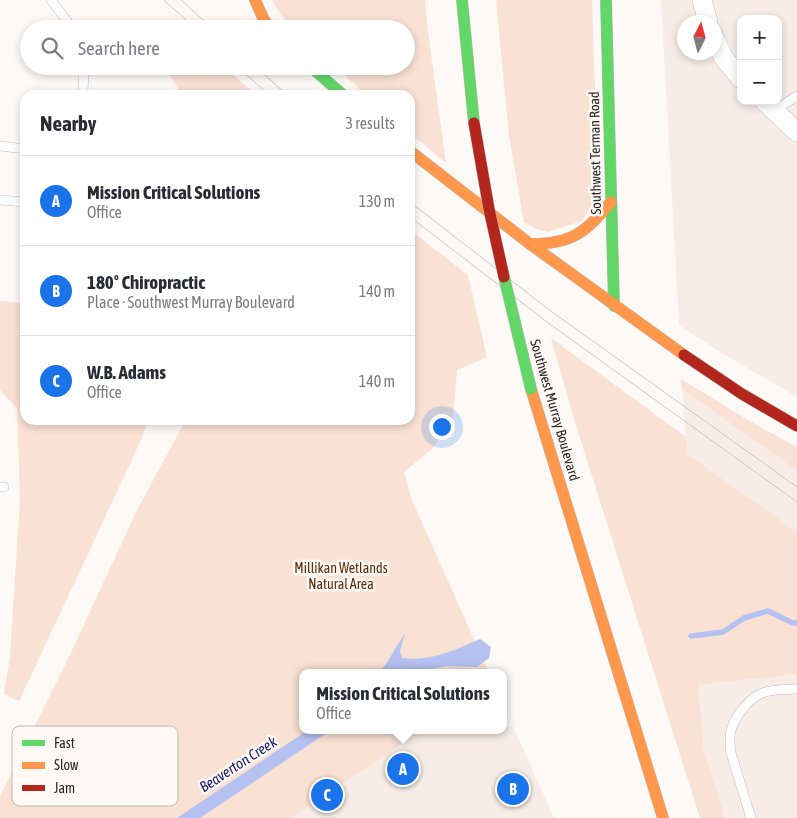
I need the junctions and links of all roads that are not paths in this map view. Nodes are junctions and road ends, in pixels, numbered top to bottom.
1 (52, 0) edge
2 (256, 0) edge
3 (462, 0) edge
4 (606, 0) edge
5 (702, 0) edge
6 (706, 15) edge
7 (66, 20) edge
8 (264, 20) edge
9 (722, 55) edge
10 (84, 75) edge
11 (320, 75) edge
12 (737, 75) edge
13 (83, 90) edge
14 (337, 90) edge
15 (797, 96) edge
16 (769, 106) edge
17 (797, 132) edge
18 (0, 146) edge
19 (20, 148) edge
20 (415, 155) edge
21 (0, 200) edge
22 (20, 202) edge
23 (611, 202) junction
24 (530, 244) junction
25 (614, 306) junction
26 (797, 426) edge
27 (797, 689) edge
28 (664, 818) edge
29 (751, 818) edge

1 - 7 lane
2 - 8 street
3 - 28 street, Southwest Murray Boulevard, bridge
4 - 23 street, Southwest Terman Road
5 - 6 street
9 - 12 street
10 - 13 lane
11 - 14 street
15 - 16 lane
16 - 17 street
18 - 19 lane
20 - 24 street
21 - 22 lane
23 - 24 street
23 - 25 street, Southwest Terman Road
24 - 25 street
25 - 26 street
27 - 29 lane

